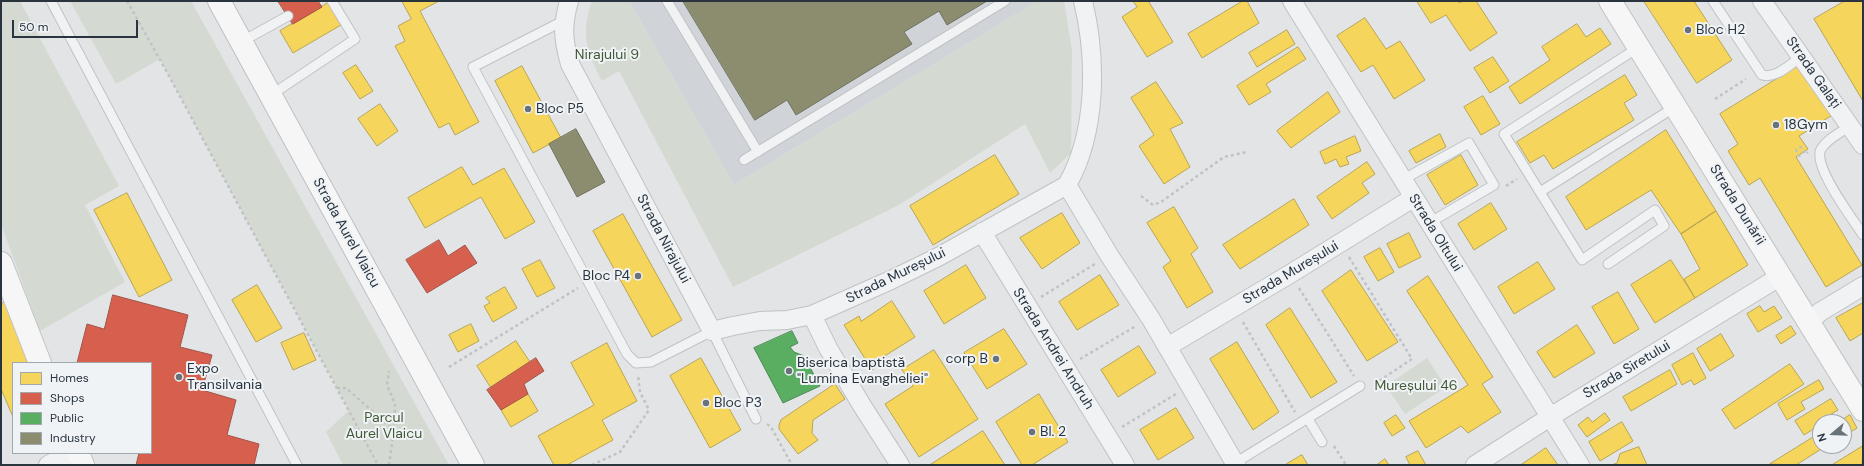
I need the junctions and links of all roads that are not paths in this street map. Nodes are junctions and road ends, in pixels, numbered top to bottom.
1 (51, 1) edge
2 (219, 1) edge
3 (332, 1) edge
4 (569, 1) edge
5 (667, 1) edge
6 (1005, 1) edge
7 (1082, 1) edge
8 (1292, 1) edge
9 (1610, 1) edge
10 (1713, 1) edge
11 (1762, 1) edge
12 (288, 16) dead end
13 (565, 20) junction
14 (242, 42) junction
15 (1639, 47) junction
16 (1801, 57) junction
17 (271, 95) junction
18 (1675, 107) junction
19 (1850, 126) junction
20 (1863, 145) edge
21 (758, 152) junction
22 (744, 160) dead end
23 (1402, 180) junction
24 (1066, 185) junction
25 (1540, 192) junction
26 (1413, 198) junction
27 (1429, 223) junction
28 (982, 232) junction
29 (1863, 235) edge
30 (1608, 264) dead end
31 (1, 266) edge
32 (1781, 276) junction
33 (1863, 286) edge
34 (812, 315) junction
35 (1809, 322) junction
36 (712, 332) junction
37 (1167, 347) junction
38 (40, 362) edge
39 (1360, 386) road end
40 (1863, 410) edge
41 (1550, 417) junction
42 (756, 418) road end
43 (1305, 421) junction
44 (1322, 442) road end
45 (68, 454) edge
46 (78, 454) edge
47 (1235, 464) edge
48 (48, 465) edge
49 (83, 465) edge
50 (297, 465) edge
51 (473, 465) edge
52 (900, 465) edge
53 (1125, 465) edge
54 (1475, 465) edge
55 (1580, 465) edge

1 - 50 lane
2 - 14 street, Strada Aurel Vlaicu
3 - 17 lane
4 - 13 street, Strada Nirajului
5 - 21 lane
6 - 21 lane
7 - 24 street
8 - 23 street, Strada Oltului
9 - 15 street, Strada Dunării
10 - 16 lane
11 - 16 street, Strada Galați
12 - 14 lane
13 - 36 street, Strada Nirajului
13 - 36 lane
14 - 17 street, Strada Aurel Vlaicu
15 - 18 street, Strada Dunării
15 - 25 lane
16 - 19 street, Strada Galați
17 - 51 street, Strada Aurel Vlaicu
18 - 25 lane
18 - 32 street, Strada Dunării
19 - 20 street, Strada Galați
19 - 29 lane
21 - 22 lane
23 - 26 street, Strada Oltului
23 - 27 lane
24 - 28 street, Strada Mureșului
24 - 37 street
25 - 30 lane
26 - 27 street, Strada Oltului
26 - 37 street, Strada Mureșului
27 - 41 street, Strada Oltului
28 - 34 street, Strada Mureșului
28 - 53 street, Strada Andrei Andruh
31 - 38 street
32 - 35 street, Strada Dunării
32 - 41 street, Strada Siretului
33 - 35 street
34 - 36 street, Strada Mureșului
34 - 52 street
35 - 40 street, Strada Dunării
36 - 42 lane, Strada Nirajului
37 - 47 street
39 - 43 lane
41 - 54 street, Strada Siretului
41 - 55 street, Strada Oltului
43 - 44 lane
43 - 47 lane
45 - 48 street
46 - 49 street

